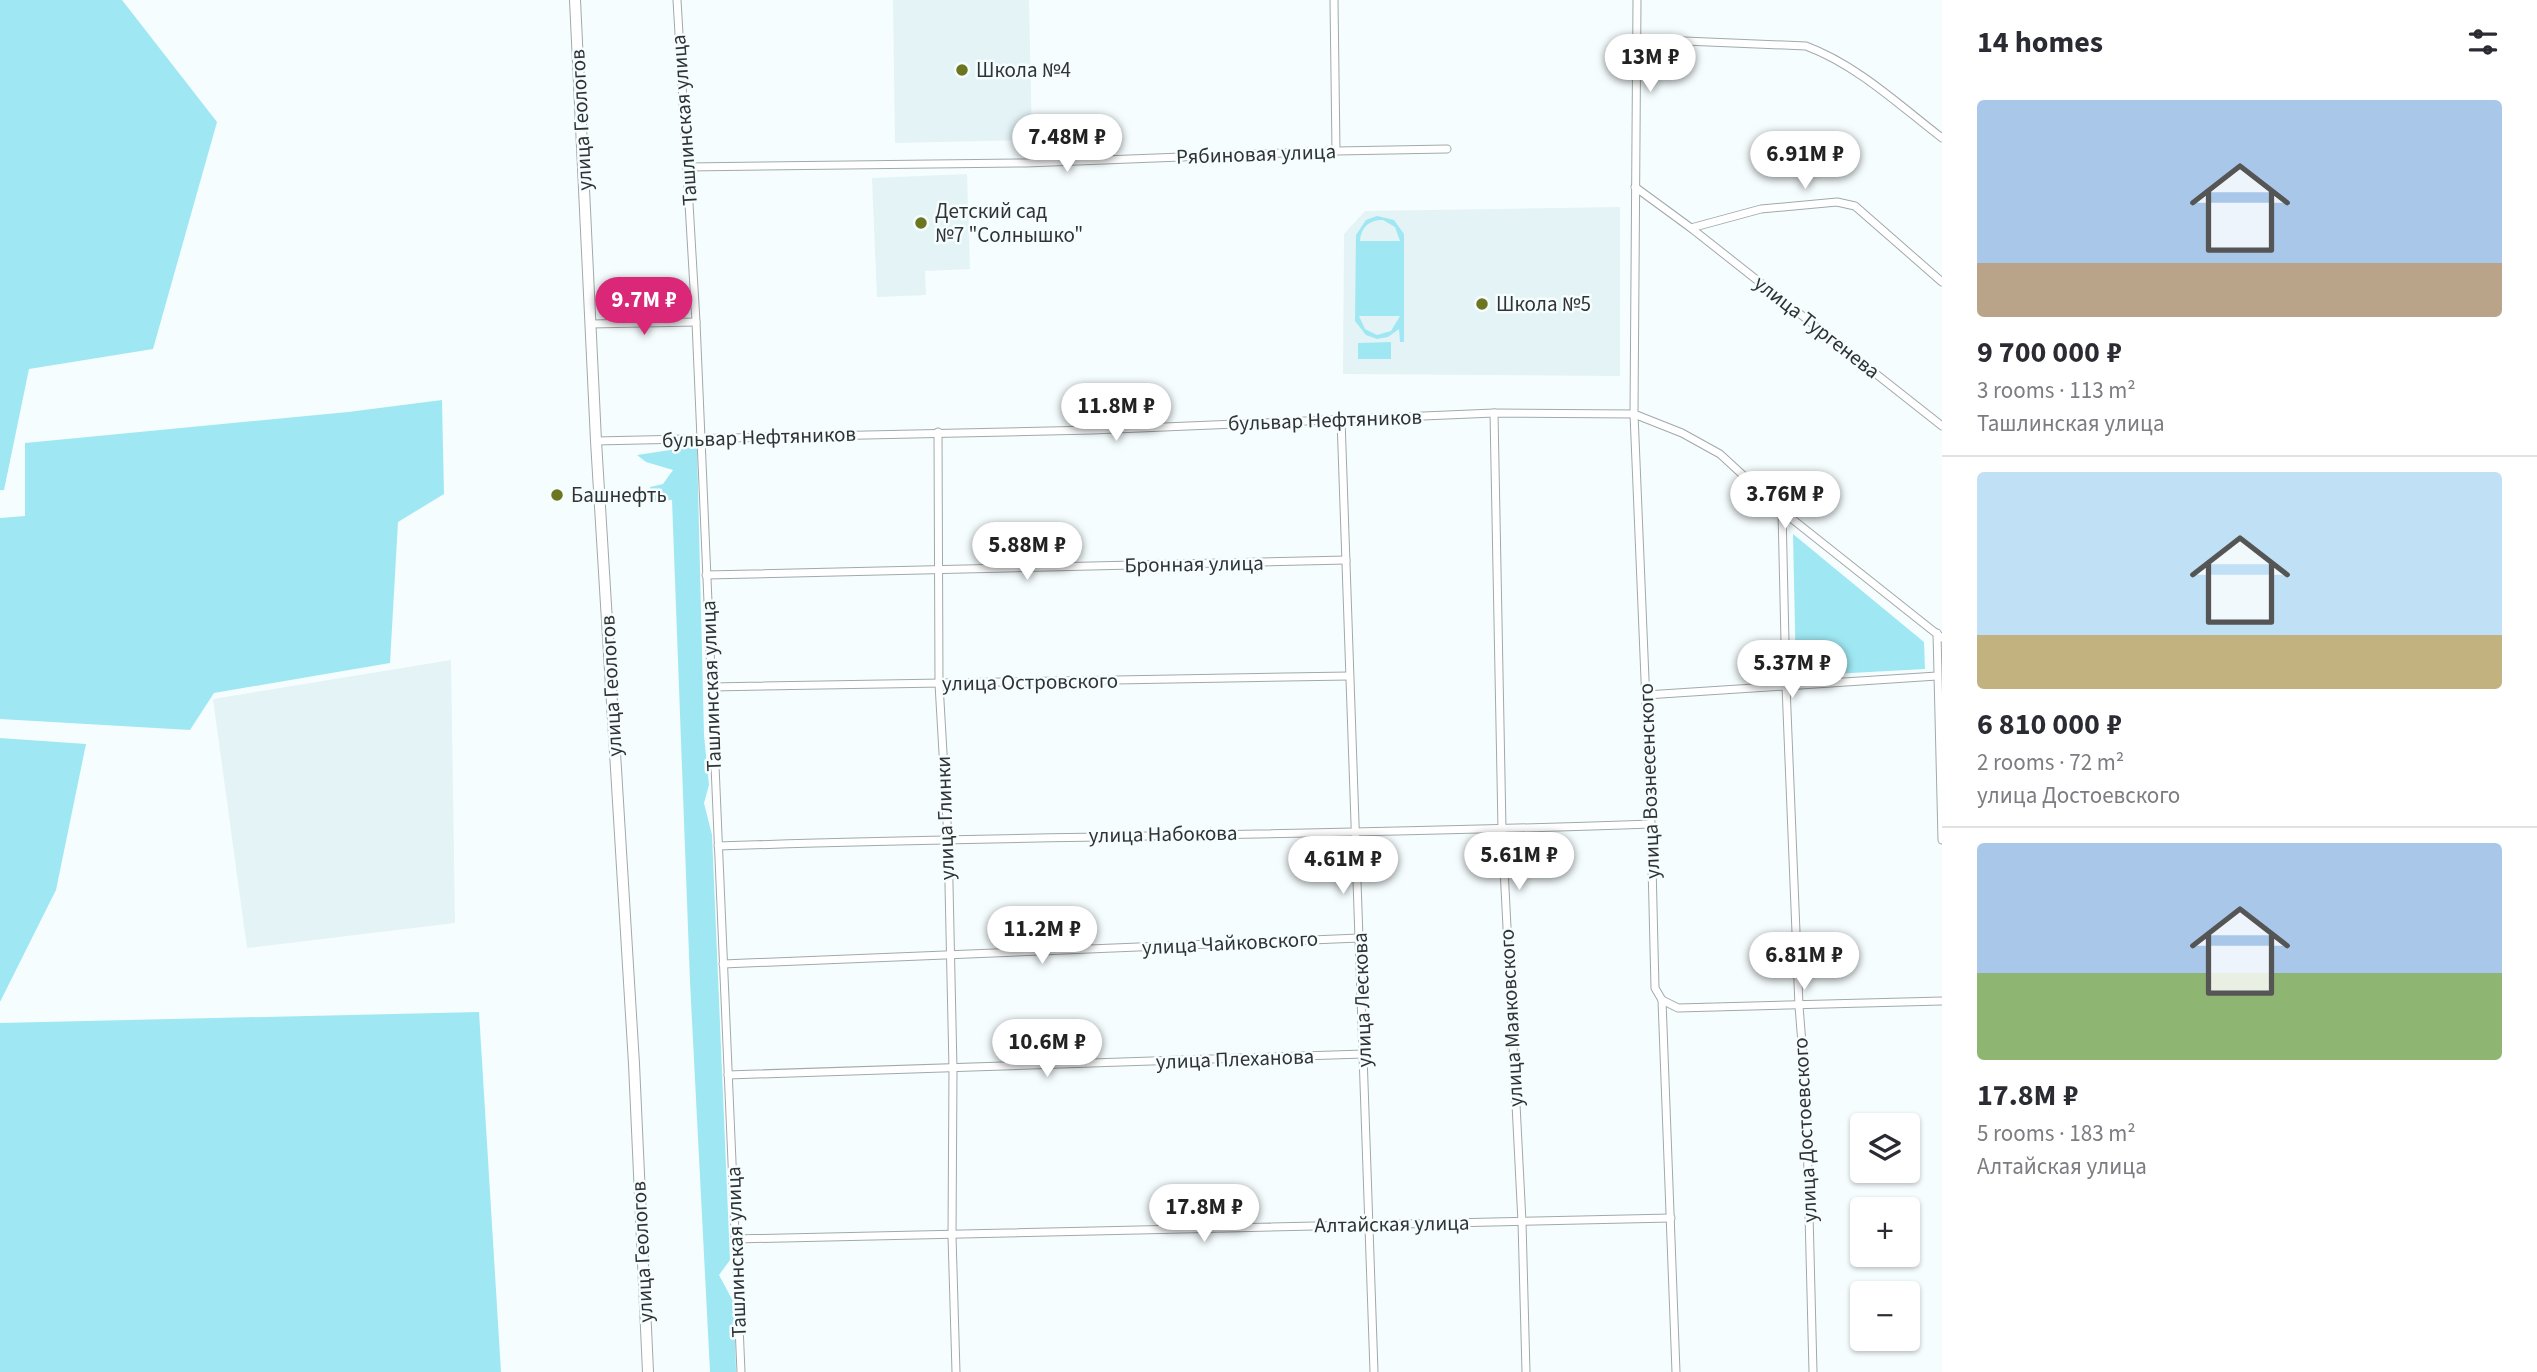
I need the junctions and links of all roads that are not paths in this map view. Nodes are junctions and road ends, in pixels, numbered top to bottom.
1 (575, 0) edge
2 (677, 0) edge
3 (1334, 0) edge
4 (1637, 0) edge
5 (1637, 40) junction
6 (1942, 138) edge
7 (1447, 149) dead end
8 (1336, 151) junction
9 (687, 167) junction
10 (1635, 187) junction
11 (1691, 228) junction
12 (1942, 282) edge
13 (696, 322) junction
14 (590, 324) junction
15 (1494, 412) junction
16 (1634, 414) junction
17 (1341, 419) junction
18 (1942, 426) edge
19 (938, 432) junction
20 (700, 439) junction
21 (596, 441) junction
22 (1782, 511) junction
23 (1346, 560) junction
24 (937, 571) junction
25 (706, 575) junction
26 (1939, 635) edge
27 (1349, 676) junction
28 (1937, 676) junction
29 (939, 684) junction
30 (1786, 686) junction
31 (711, 687) junction
32 (1646, 695) junction
33 (1651, 824) junction
34 (1502, 829) junction
35 (1354, 831) junction
36 (948, 839) junction
37 (1942, 840) edge
38 (718, 846) junction
39 (1359, 937) junction
40 (949, 956) junction
41 (723, 964) junction
42 (1662, 1000) junction
43 (1942, 1001) edge
44 (1799, 1006) junction
45 (1364, 1054) junction
46 (953, 1069) junction
47 (728, 1075) junction
48 (1671, 1218) junction
49 (1522, 1222) junction
50 (1369, 1224) junction
51 (952, 1236) junction
52 (736, 1239) junction
53 (648, 1372) edge
54 (741, 1372) edge
55 (956, 1372) edge
56 (1374, 1372) edge
57 (1526, 1372) edge
58 (1676, 1372) edge
59 (1814, 1372) edge

1 - 14 main road, улица Геологов
2 - 9 street, Ташлинская улица
3 - 8 street
4 - 5 street, улица Вознесенского
5 - 6 street
5 - 10 street, улица Вознесенского
7 - 8 street, Рябиновая улица
8 - 9 street, Рябиновая улица
9 - 13 street, Ташлинская улица
10 - 11 street, улица Тургенева
10 - 16 street, улица Вознесенского
11 - 12 street
11 - 18 street, улица Тургенева
13 - 14 street
13 - 20 street, Ташлинская улица
14 - 21 main road, улица Геологов
15 - 16 street, бульвар Нефтяников
15 - 17 street, бульвар Нефтяников
15 - 34 street, улица Маяковского
16 - 22 street
16 - 32 street, улица Вознесенского
17 - 19 street, бульвар Нефтяников
17 - 23 street, улица Лескова
19 - 20 street, бульвар Нефтяников
19 - 24 street, улица Глинки
20 - 21 street, бульвар Нефтяников
20 - 25 street, Ташлинская улица
21 - 53 main road, улица Геологов
22 - 26 street
22 - 30 street, улица Достоевского
23 - 24 street, Бронная улица
23 - 27 street, улица Лескова
24 - 25 street, Бронная улица
24 - 29 street, улица Глинки
25 - 31 street, Ташлинская улица
26 - 28 street
27 - 29 street, улица Островского
27 - 35 street, улица Лескова
28 - 30 street
28 - 37 street
29 - 31 street, улица Островского
29 - 36 street, улица Глинки
30 - 32 street
30 - 44 street, улица Достоевского
31 - 38 street, Ташлинская улица
32 - 33 street, улица Вознесенского
33 - 34 street, улица Набокова
33 - 42 street, улица Вознесенского
34 - 35 street, улица Набокова
34 - 49 street, улица Маяковского
35 - 36 street, улица Набокова
35 - 39 street, улица Лескова
36 - 38 street, улица Набокова
36 - 40 street, улица Глинки
38 - 41 street, Ташлинская улица
39 - 40 street, улица Чайковского
39 - 45 street, улица Лескова
40 - 41 street, улица Чайковского
40 - 46 street, улица Глинки
41 - 47 street, Ташлинская улица
42 - 44 street
42 - 48 street, улица Вознесенского
43 - 44 street
44 - 59 street, улица Достоевского
45 - 46 street, улица Плеханова
45 - 50 street, улица Лескова
46 - 47 street, улица Плеханова
46 - 51 street, улица Глинки
47 - 52 street, Ташлинская улица
48 - 49 street, Алтайская улица
48 - 58 street, улица Вознесенского
49 - 50 street, Алтайская улица
49 - 57 street, улица Маяковского
50 - 51 street, Алтайская улица
50 - 56 street, улица Лескова
51 - 52 street, Алтайская улица
51 - 55 street, улица Глинки
52 - 54 street, Ташлинская улица

